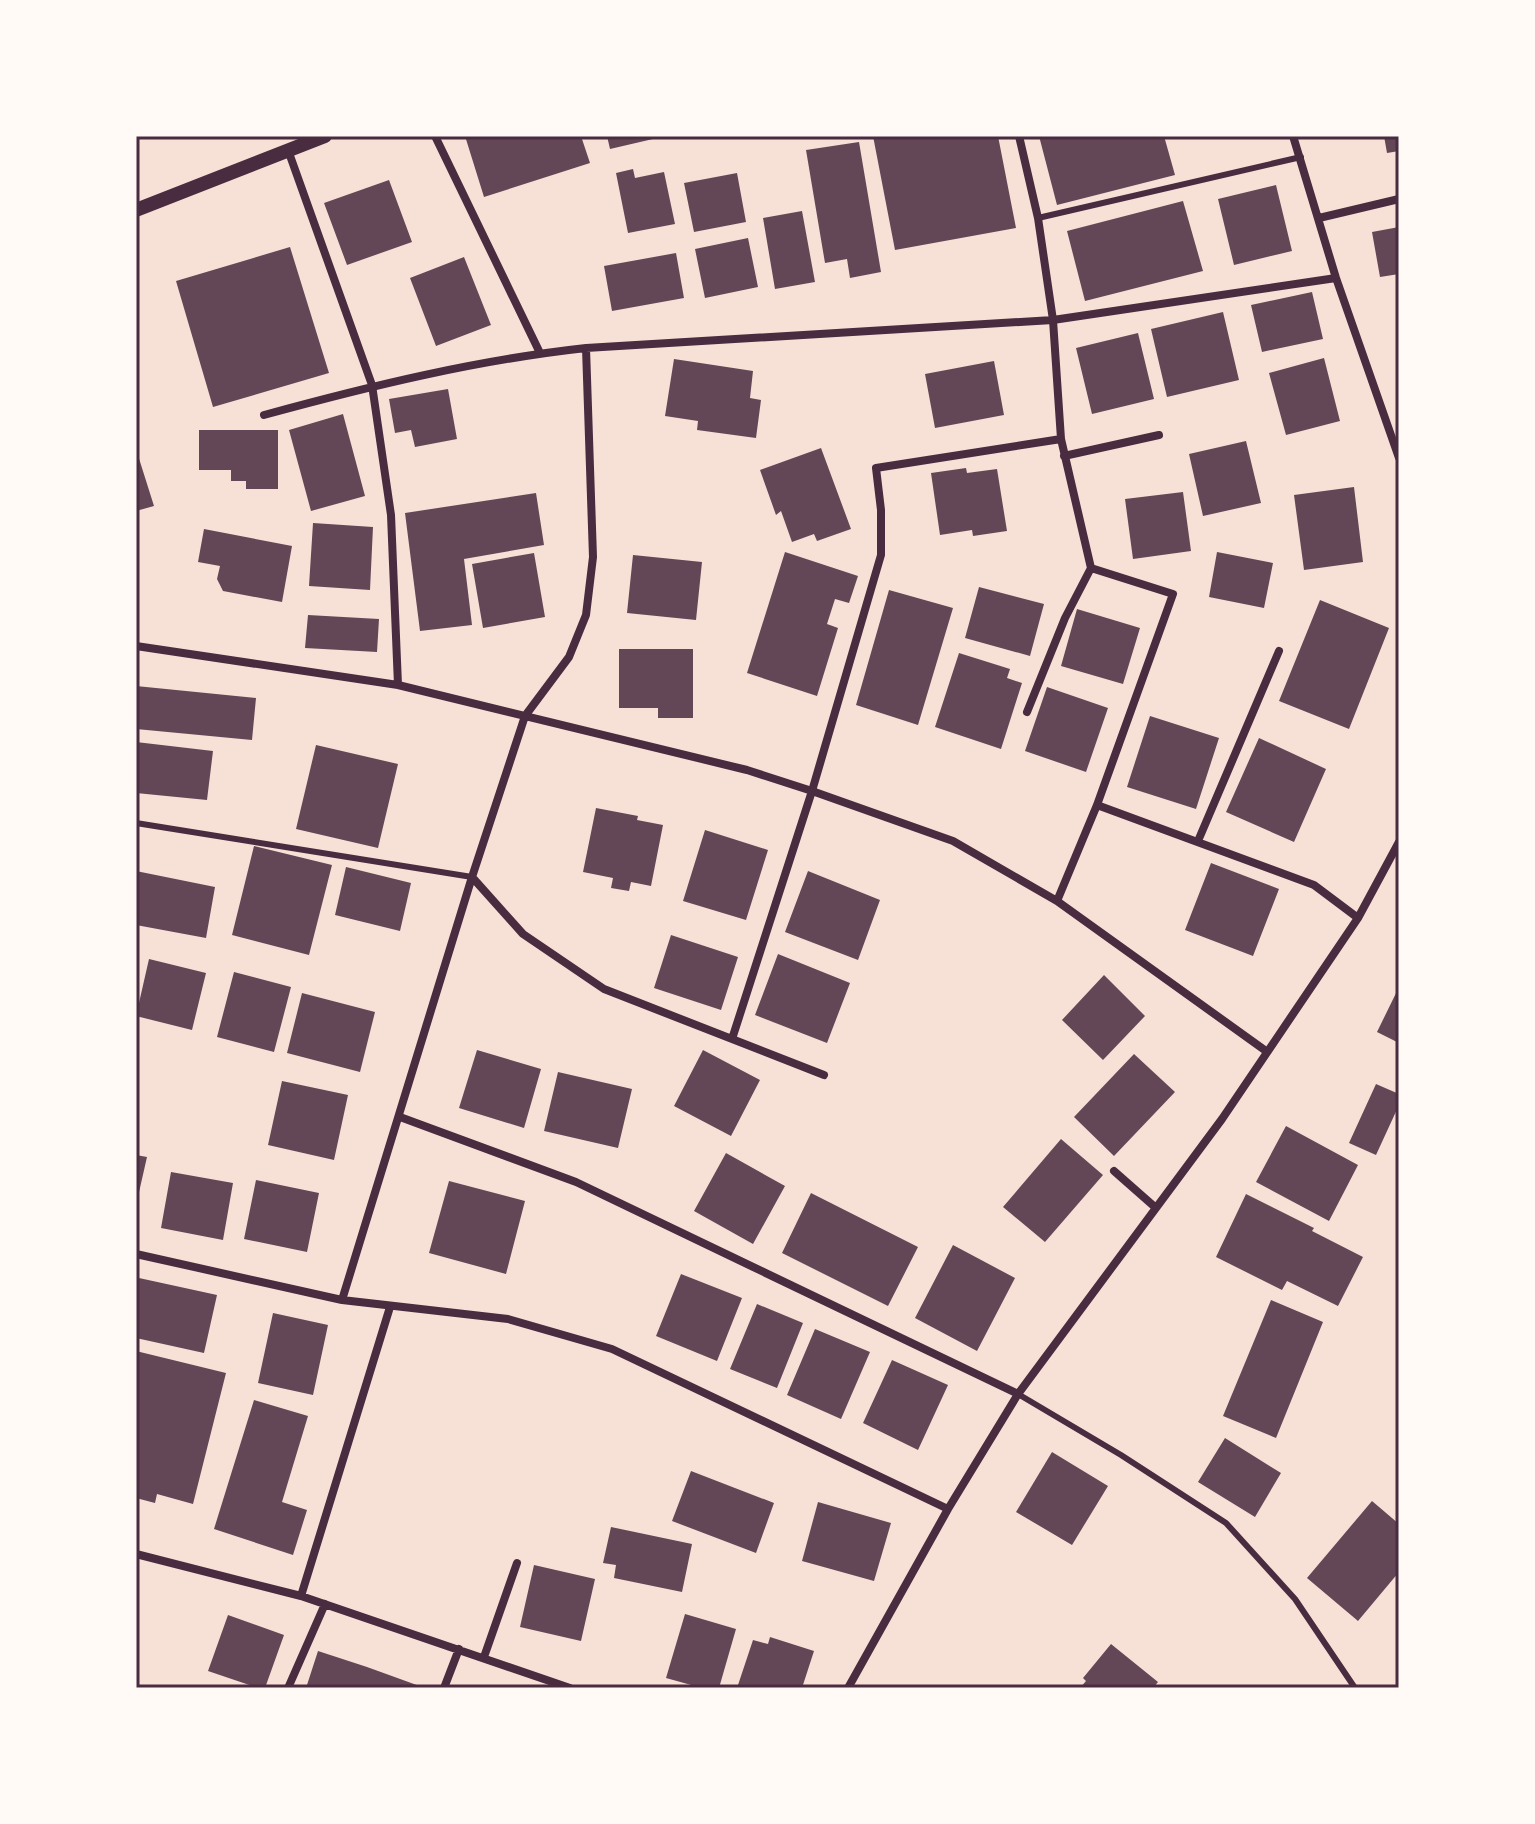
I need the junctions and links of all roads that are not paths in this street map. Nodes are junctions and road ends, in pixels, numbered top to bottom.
1 (325, 136) edge
2 (435, 136) edge
3 (1019, 136) edge
4 (1293, 136) edge
5 (288, 150) junction
6 (1301, 157) junction
7 (1399, 199) edge
8 (136, 210) edge
9 (1038, 218) junction
10 (1319, 218) junction
11 (1336, 278) junction
12 (1053, 320) junction
13 (586, 348) junction
14 (540, 353) junction
15 (372, 385) junction
16 (264, 415) dead end
17 (1159, 435) dead end
18 (1061, 439) junction
19 (1064, 456) junction
20 (1399, 458) edge
21 (1091, 568) junction
22 (136, 646) edge
23 (1279, 651) dead end
24 (398, 685) junction
25 (1027, 712) dead end
26 (525, 716) junction
27 (812, 791) junction
28 (1097, 805) junction
29 (136, 823) edge
30 (1198, 841) junction
31 (1399, 842) edge
32 (472, 877) junction
33 (1057, 901) junction
34 (1358, 918) junction
35 (732, 1039) junction
36 (1266, 1051) junction
37 (824, 1075) dead end
38 (400, 1117) junction
39 (1114, 1171) dead end
40 (1156, 1208) junction
41 (136, 1254) edge
42 (342, 1300) junction
43 (390, 1307) junction
44 (1018, 1394) junction
45 (948, 1509) junction
46 (136, 1554) edge
47 (517, 1563) dead end
48 (301, 1596) junction
49 (325, 1604) junction
50 (459, 1649) junction
51 (484, 1657) junction
52 (288, 1688) edge
53 (444, 1688) edge
54 (570, 1688) edge
55 (848, 1688) edge
56 (1355, 1688) edge

1 - 5 street
2 - 14 street
3 - 9 street
4 - 6 street
5 - 8 street
5 - 15 street
6 - 9 lane
6 - 10 street
7 - 10 street
9 - 12 street
10 - 11 street
11 - 12 street
11 - 20 street
12 - 13 street
12 - 18 street
13 - 14 street
13 - 26 street
14 - 15 street
15 - 16 street
15 - 24 street
17 - 19 street
18 - 19 street
18 - 27 street
19 - 21 street
21 - 25 street
21 - 28 street
22 - 24 street
23 - 30 street
24 - 26 street
26 - 27 street
26 - 32 street
27 - 33 street
27 - 35 street
28 - 30 street
28 - 33 street
29 - 32 lane
30 - 34 street
31 - 34 street
32 - 35 street
32 - 38 street
33 - 36 street
34 - 36 street
35 - 37 street
36 - 40 street
38 - 42 street
38 - 44 street
39 - 40 street
40 - 44 street
41 - 42 street
42 - 43 street
43 - 45 street
43 - 48 street
44 - 45 street
44 - 56 lane
45 - 55 street
46 - 48 street
47 - 51 street
48 - 49 street
49 - 50 street
49 - 52 street
50 - 51 street
50 - 53 street
51 - 54 street

